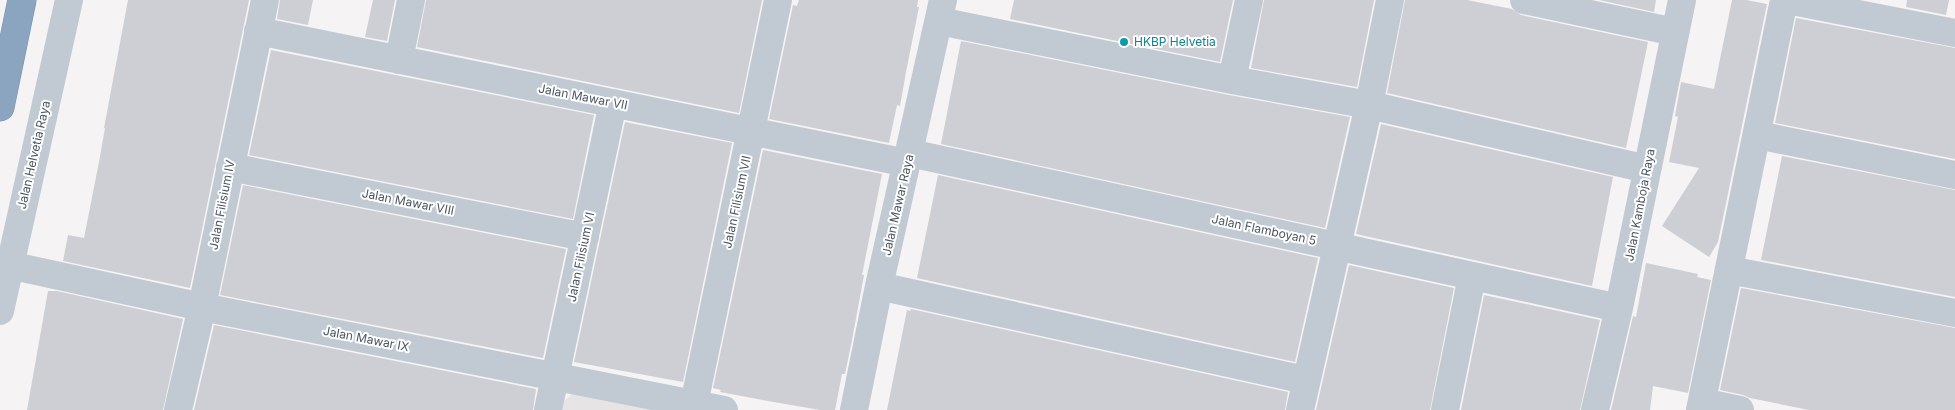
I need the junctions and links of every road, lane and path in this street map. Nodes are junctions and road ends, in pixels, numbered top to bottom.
1 (22, 0) edge
2 (69, 0) edge
3 (265, 0) edge
4 (411, 0) edge
5 (778, 0) edge
6 (1249, 0) edge
7 (1390, 0) edge
8 (1524, 0) edge
9 (1682, 0) edge
10 (1786, 0) edge
11 (941, 10) edge
12 (258, 31) junction
13 (1675, 32) junction
14 (1955, 33) edge
15 (399, 60) junction
16 (1232, 80) junction
17 (613, 103) junction
18 (1368, 105) junction
19 (0, 107) edge
20 (751, 131) junction
21 (1757, 135) junction
22 (908, 158) junction
23 (230, 167) junction
24 (1647, 169) junction
25 (1955, 175) edge
26 (585, 237) junction
27 (1337, 246) junction
28 (9, 265) junction
29 (1729, 270) junction
30 (1472, 276) junction
31 (879, 286) junction
32 (202, 307) junction
33 (1619, 308) junction
34 (0, 311) edge
35 (1955, 314) edge
36 (556, 376) junction
37 (1305, 380) junction
38 (694, 404) junction
39 (1701, 406) edge
40 (178, 410) edge
41 (548, 410) edge
42 (724, 410) edge
43 (854, 410) edge
44 (1300, 410) edge
45 (1445, 410) edge
46 (1595, 410) edge
47 (1740, 410) edge

1 - 19 highway
2 - 28 street, Jalan Helvetia Raya
3 - 12 street, Jalan Filisium IV
4 - 15 street
5 - 20 street, Jalan Filisium VII
6 - 16 street
7 - 18 street
8 - 13 street
9 - 13 street, Jalan Kamboja Raya
10 - 14 street
10 - 21 street
11 - 16 street
11 - 22 street, Jalan Mawar Raya
12 - 15 street, Jalan Mawar VII
12 - 23 street, Jalan Filisium IV
13 - 24 street, Jalan Kamboja Raya
15 - 17 street, Jalan Mawar VII
16 - 18 street
17 - 20 street, Jalan Mawar VII
17 - 26 street, Jalan Filisium VI
18 - 24 street
18 - 27 street
20 - 22 street, Jalan Mawar VII
20 - 38 street, Jalan Filisium VII
21 - 25 street
21 - 29 street
22 - 27 street, Jalan Flamboyan 5
22 - 31 street, Jalan Mawar Raya
23 - 26 street, Jalan Mawar VIII
23 - 32 street, Jalan Filisium IV
24 - 33 street, Jalan Kamboja Raya
26 - 36 street, Jalan Filisium VI
27 - 30 street, Jalan Flamboyan 5
27 - 37 street
28 - 32 street, Jalan Mawar IX
28 - 34 street, Jalan Helvetia Raya
29 - 35 street
29 - 39 street
30 - 33 street, Jalan Flamboyan 5
30 - 45 street
31 - 37 street
31 - 43 street, Jalan Mawar Raya
32 - 36 street, Jalan Mawar IX
32 - 40 street, Jalan Filisium IV
33 - 46 street, Jalan Kamboja Raya
36 - 38 street, Jalan Mawar IX
36 - 41 street, Jalan Filisium VI
37 - 44 street
38 - 42 street, Jalan Mawar IX
39 - 47 street

